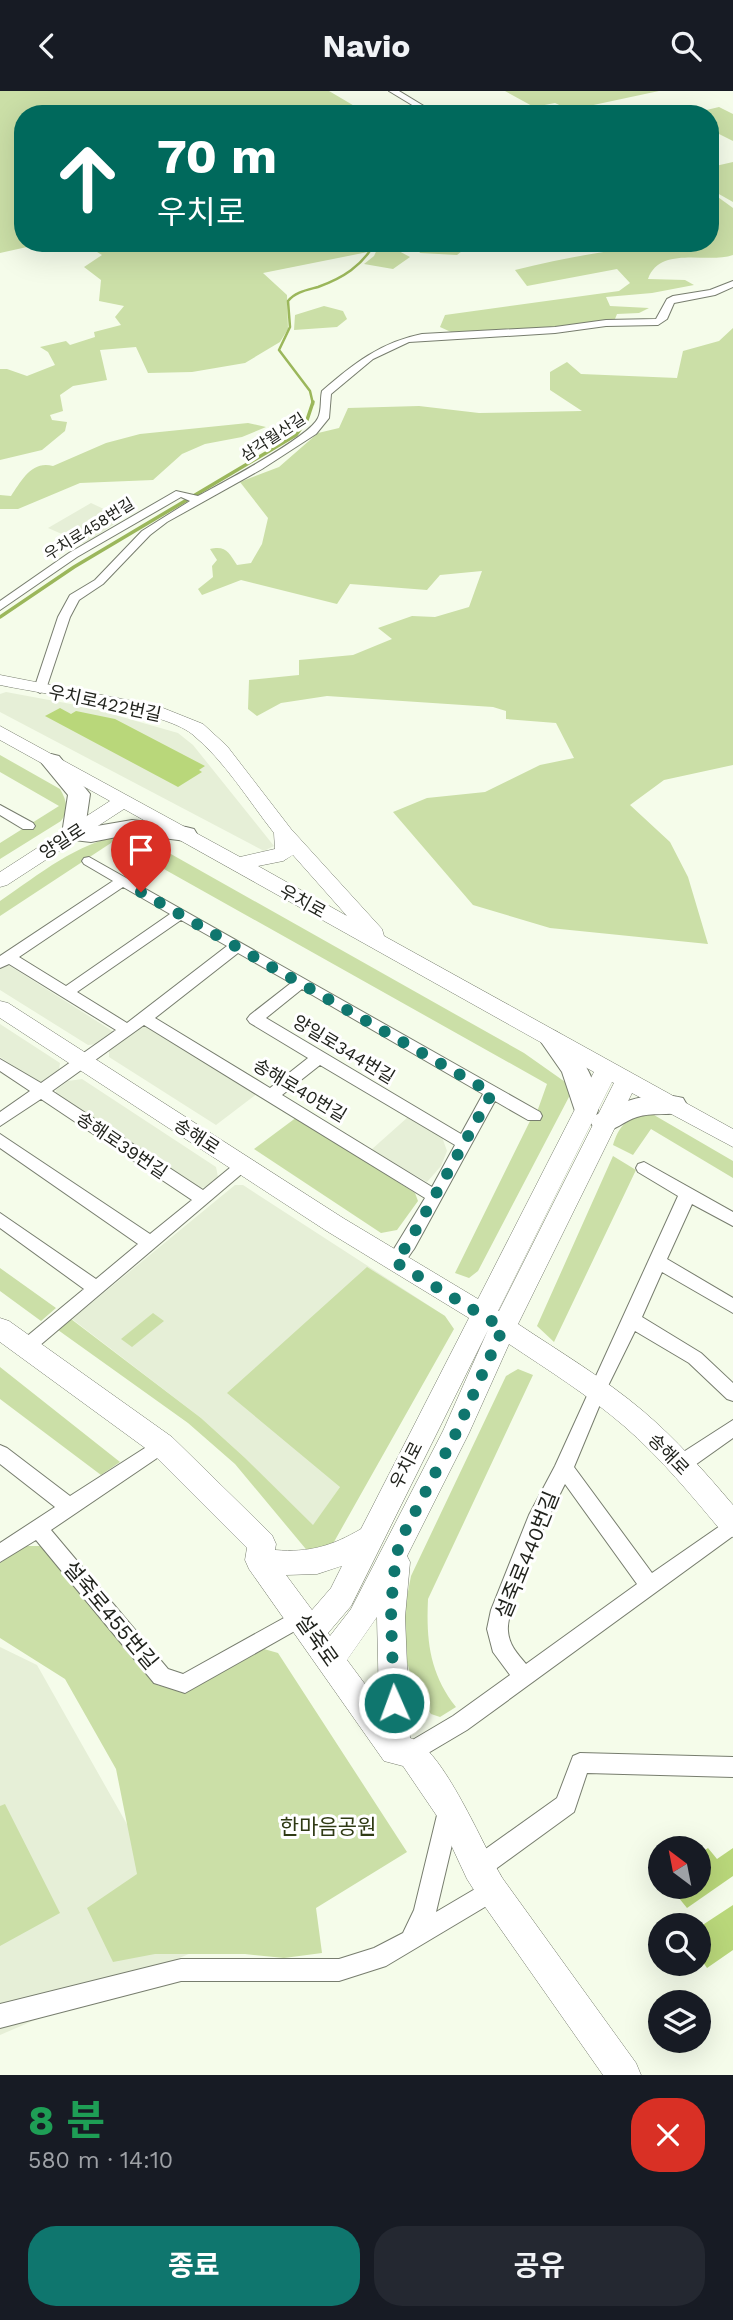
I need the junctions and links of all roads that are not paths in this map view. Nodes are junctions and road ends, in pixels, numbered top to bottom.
1 (393, 91) edge
2 (417, 105) edge
3 (733, 284) edge
4 (198, 501) junction
5 (0, 606) edge
6 (0, 680) edge
7 (0, 687) edge
8 (35, 688) junction
9 (0, 731) edge
10 (51, 761) junction
11 (123, 801) junction
12 (0, 809) edge
13 (28, 826) dead end
14 (74, 834) junction
15 (186, 834) junction
16 (284, 834) junction
17 (89, 861) dead end
18 (236, 865) junction
19 (0, 881) edge
20 (122, 881) junction
21 (180, 914) junction
22 (236, 947) junction
23 (387, 947) junction
24 (4, 960) edge
25 (299, 984) junction
26 (66, 993) junction
27 (0, 1008) edge
28 (144, 1018) junction
29 (127, 1030) junction
30 (552, 1039) junction
31 (319, 1057) junction
32 (81, 1061) junction
33 (0, 1065) edge
34 (617, 1074) junction
35 (41, 1091) junction
36 (492, 1093) junction
37 (271, 1095) junction
38 (674, 1105) junction
39 (534, 1116) dead end
40 (595, 1117) junction
41 (0, 1120) edge
42 (733, 1139) edge
43 (0, 1140) edge
44 (462, 1142) junction
45 (243, 1167) junction
46 (644, 1168) dead end
47 (688, 1193) junction
48 (435, 1196) junction
49 (203, 1199) junction
50 (0, 1219) edge
51 (733, 1220) edge
52 (150, 1243) junction
53 (657, 1261) junction
54 (395, 1262) junction
55 (96, 1288) junction
56 (733, 1306) edge
57 (632, 1320) junction
58 (493, 1321) junction
59 (0, 1328) edge
60 (26, 1347) junction
61 (597, 1390) junction
62 (733, 1394) edge
63 (733, 1429) edge
64 (162, 1445) junction
65 (0, 1453) edge
66 (681, 1464) junction
67 (564, 1468) junction
68 (71, 1508) junction
69 (733, 1525) edge
70 (39, 1528) junction
71 (370, 1538) junction
72 (399, 1543) junction
73 (0, 1554) edge
74 (260, 1559) junction
75 (650, 1586) junction
76 (307, 1625) junction
77 (331, 1659) junction
78 (524, 1677) junction
79 (403, 1752) junction
80 (733, 1767) edge
81 (450, 1809) junction
82 (485, 1879) junction
83 (410, 1941) junction
84 (0, 2016) edge
85 (624, 2075) edge

1 - 2 street
3 - 4 street, 삼각월산길
4 - 5 street, 우치로458번길
4 - 8 street, 삼각월산길
6 - 8 main road, 우치로422번길
7 - 8 street
8 - 16 street, 우치로422번길
9 - 10 street, 우치로
10 - 11 street, 우치로
10 - 14 main road
11 - 14 street, 양일로
11 - 15 street, 우치로
12 - 13 street
14 - 15 main road
14 - 19 main road, 양일로
15 - 18 street, 우치로
16 - 18 street
16 - 23 street, 우치로422번길
17 - 20 street, 양일로344번길
18 - 23 street, 우치로
20 - 21 street, 양일로344번길
20 - 24 street
21 - 22 street, 양일로344번길
21 - 26 street
22 - 25 street, 양일로344번길
22 - 28 street
23 - 30 street, 우치로
24 - 26 street
25 - 31 street, 양일로344번길
25 - 36 street, 양일로344번길
26 - 29 street
27 - 32 street, 송해로
28 - 29 street
28 - 37 street, 송해로40번길
29 - 32 street
30 - 34 street, 우치로
30 - 40 main road
31 - 37 street
31 - 44 street, 양일로344번길
32 - 35 street
32 - 45 street, 송해로
33 - 35 street, 송해로39번길
34 - 38 street, 우치로
34 - 40 street, 우치로
35 - 41 street
35 - 49 street, 송해로39번길
36 - 39 street, 양일로344번길
36 - 44 street
37 - 48 street, 송해로40번길
38 - 40 main road
38 - 42 street, 우치로
40 - 58 street, 우치로
43 - 52 street
44 - 48 street
45 - 49 street
45 - 54 street, 송해로
46 - 47 street
47 - 51 street
47 - 53 street
48 - 54 street
49 - 52 street
50 - 55 street
52 - 55 street
53 - 56 street
53 - 57 street
54 - 58 street, 송해로
55 - 60 street
57 - 61 street
57 - 62 street
58 - 61 street, 송해로
58 - 71 street, 우치로
58 - 72 street, 우치로
59 - 60 street, 설죽로
60 - 64 street, 설죽로
61 - 66 street, 송해로
61 - 67 street, 설죽로440번길
63 - 66 street
64 - 68 street
64 - 74 street, 설죽로
65 - 68 street
66 - 69 street, 송해로
67 - 75 street, 설죽로440번길
67 - 78 street, 설죽로440번길
68 - 70 street
69 - 75 street
70 - 73 street
70 - 76 street, 설죽로455번길
71 - 74 street
71 - 76 street, 우치로
72 - 77 street, 우치로
72 - 79 street
74 - 76 street, 설죽로
75 - 78 street
76 - 77 street, 설죽로
77 - 79 street, 설죽로
78 - 79 street
79 - 81 street, 설죽로
80 - 82 street
81 - 82 street, 설죽로
81 - 83 street
82 - 83 street
82 - 85 street, 설죽로
83 - 84 street

